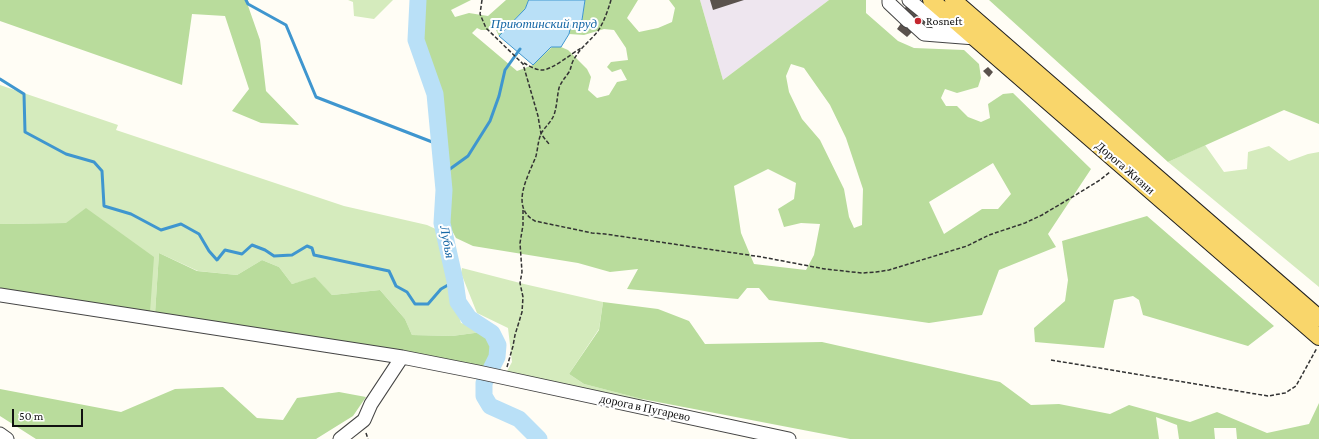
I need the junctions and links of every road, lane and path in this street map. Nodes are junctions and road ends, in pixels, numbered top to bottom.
1 (482, 0) edge
2 (611, 0) edge
3 (889, 0) edge
4 (909, 0) edge
5 (931, 0) edge
6 (953, 0) edge
7 (953, 36) junction
8 (975, 38) junction
9 (582, 47) junction
10 (521, 62) junction
11 (541, 134) junction
12 (549, 144) dead end
13 (1113, 170) dead end
14 (523, 209) junction
15 (0, 295) edge
16 (1319, 318) edge
17 (1319, 337) edge
18 (1319, 345) edge
19 (402, 357) junction
20 (1051, 360) dead end
21 (502, 377) junction
22 (0, 434) edge
23 (7, 439) edge
24 (340, 439) edge
25 (789, 439) edge

1 - 10 path
2 - 9 path
3 - 7 street
4 - 7 street
5 - 8 main road, Дорога Жизни
6 - 16 main road, Дорога Жизни
7 - 8 street
8 - 17 main road, Дорога Жизни
9 - 10 path
9 - 11 path
10 - 11 path
11 - 12 path
11 - 14 path
13 - 14 path
14 - 21 path
15 - 19 street, дорога в Пугарево
18 - 20 path
19 - 21 street, дорога в Пугарево
19 - 24 street
21 - 25 street, дорога в Пугарево
22 - 23 street

